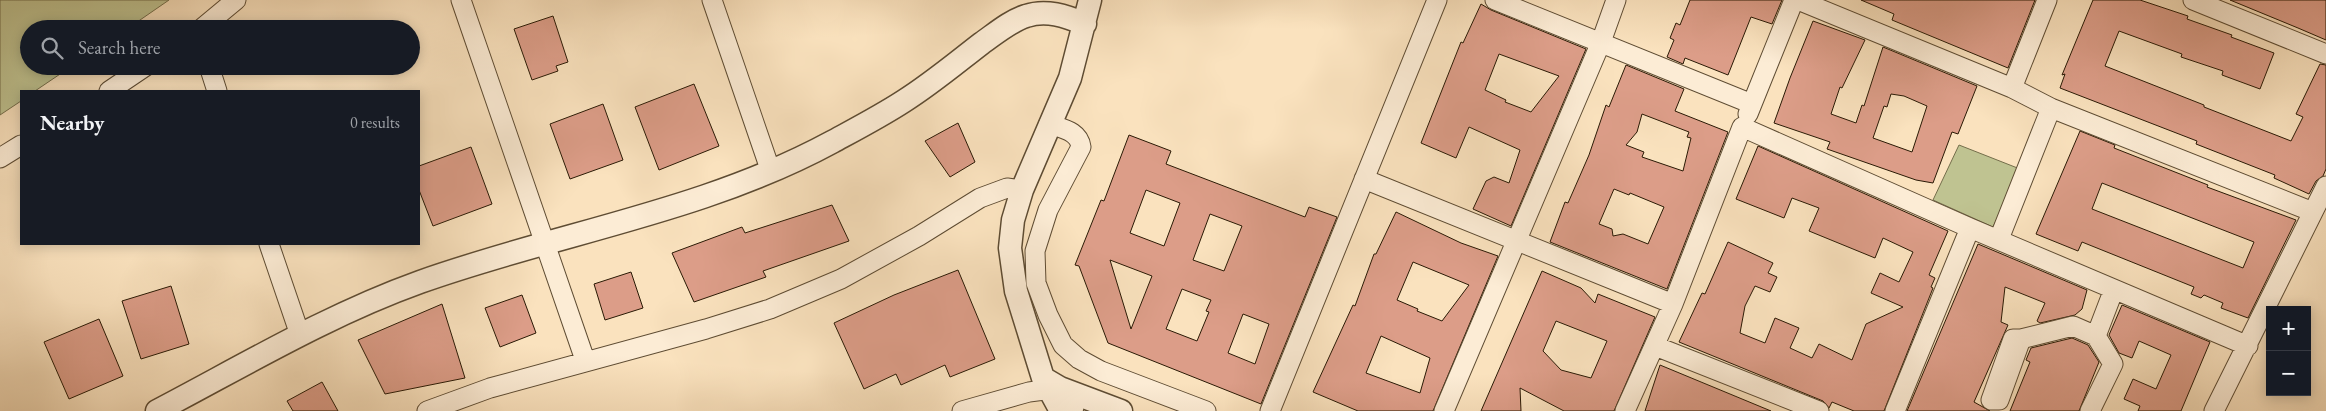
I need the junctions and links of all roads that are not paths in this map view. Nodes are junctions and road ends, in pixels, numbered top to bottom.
1 (236, 0) edge
2 (461, 0) edge
3 (712, 0) edge
4 (1090, 0) edge
5 (1437, 0) edge
6 (1495, 0) edge
7 (1616, 0) edge
8 (1794, 0) edge
9 (1798, 0) edge
10 (2047, 0) edge
11 (2193, 0) edge
12 (211, 20) edge
13 (1085, 24) junction
14 (1601, 42) junction
15 (2326, 54) edge
16 (132, 75) edge
17 (212, 75) edge
18 (2012, 88) junction
19 (110, 90) edge
20 (218, 90) edge
21 (1752, 104) junction
22 (2051, 108) junction
23 (1050, 124) junction
24 (1742, 127) junction
25 (20, 147) edge
26 (0, 158) edge
27 (771, 172) junction
28 (1364, 179) junction
29 (2326, 186) edge
30 (1022, 190) junction
31 (2313, 212) junction
32 (1970, 228) junction
33 (1999, 239) junction
34 (1516, 242) junction
35 (544, 244) junction
36 (269, 245) edge
37 (2114, 289) junction
38 (1673, 304) junction
39 (300, 335) junction
40 (2096, 336) junction
41 (2021, 340) dead end
42 (1655, 346) junction
43 (2248, 346) junction
44 (585, 360) junction
45 (1060, 392) edge
46 (1110, 409) edge
47 (158, 411) edge
48 (427, 411) edge
49 (962, 411) edge
50 (1061, 411) edge
51 (1206, 411) edge
52 (1270, 411) edge
53 (1444, 411) edge
54 (1625, 411) edge
55 (1819, 411) edge
56 (1895, 411) edge
57 (2090, 411) edge
58 (2214, 411) edge

1 - 12 street
2 - 35 street
3 - 27 street
4 - 13 street
5 - 28 street
6 - 14 street
7 - 14 street
8 - 21 street
9 - 18 street
10 - 18 street
11 - 15 street
13 - 23 street
13 - 27 street
14 - 21 street
14 - 34 street
16 - 19 street
17 - 20 street
18 - 22 street
21 - 24 street
22 - 31 street
22 - 33 street
23 - 30 street
23 - 51 street
24 - 32 street
24 - 38 street
25 - 26 street
27 - 35 street
28 - 34 street
28 - 52 street
29 - 31 street
30 - 44 street
30 - 45 street
31 - 43 street
32 - 33 street
32 - 56 street
33 - 37 street
34 - 38 street
34 - 53 street
35 - 39 street
35 - 44 street
36 - 39 street
37 - 40 street
37 - 43 street
38 - 42 street
39 - 47 street
40 - 41 street
40 - 57 street
42 - 54 street
42 - 55 street
43 - 58 street
44 - 48 street
45 - 46 street
45 - 49 street
45 - 50 street

